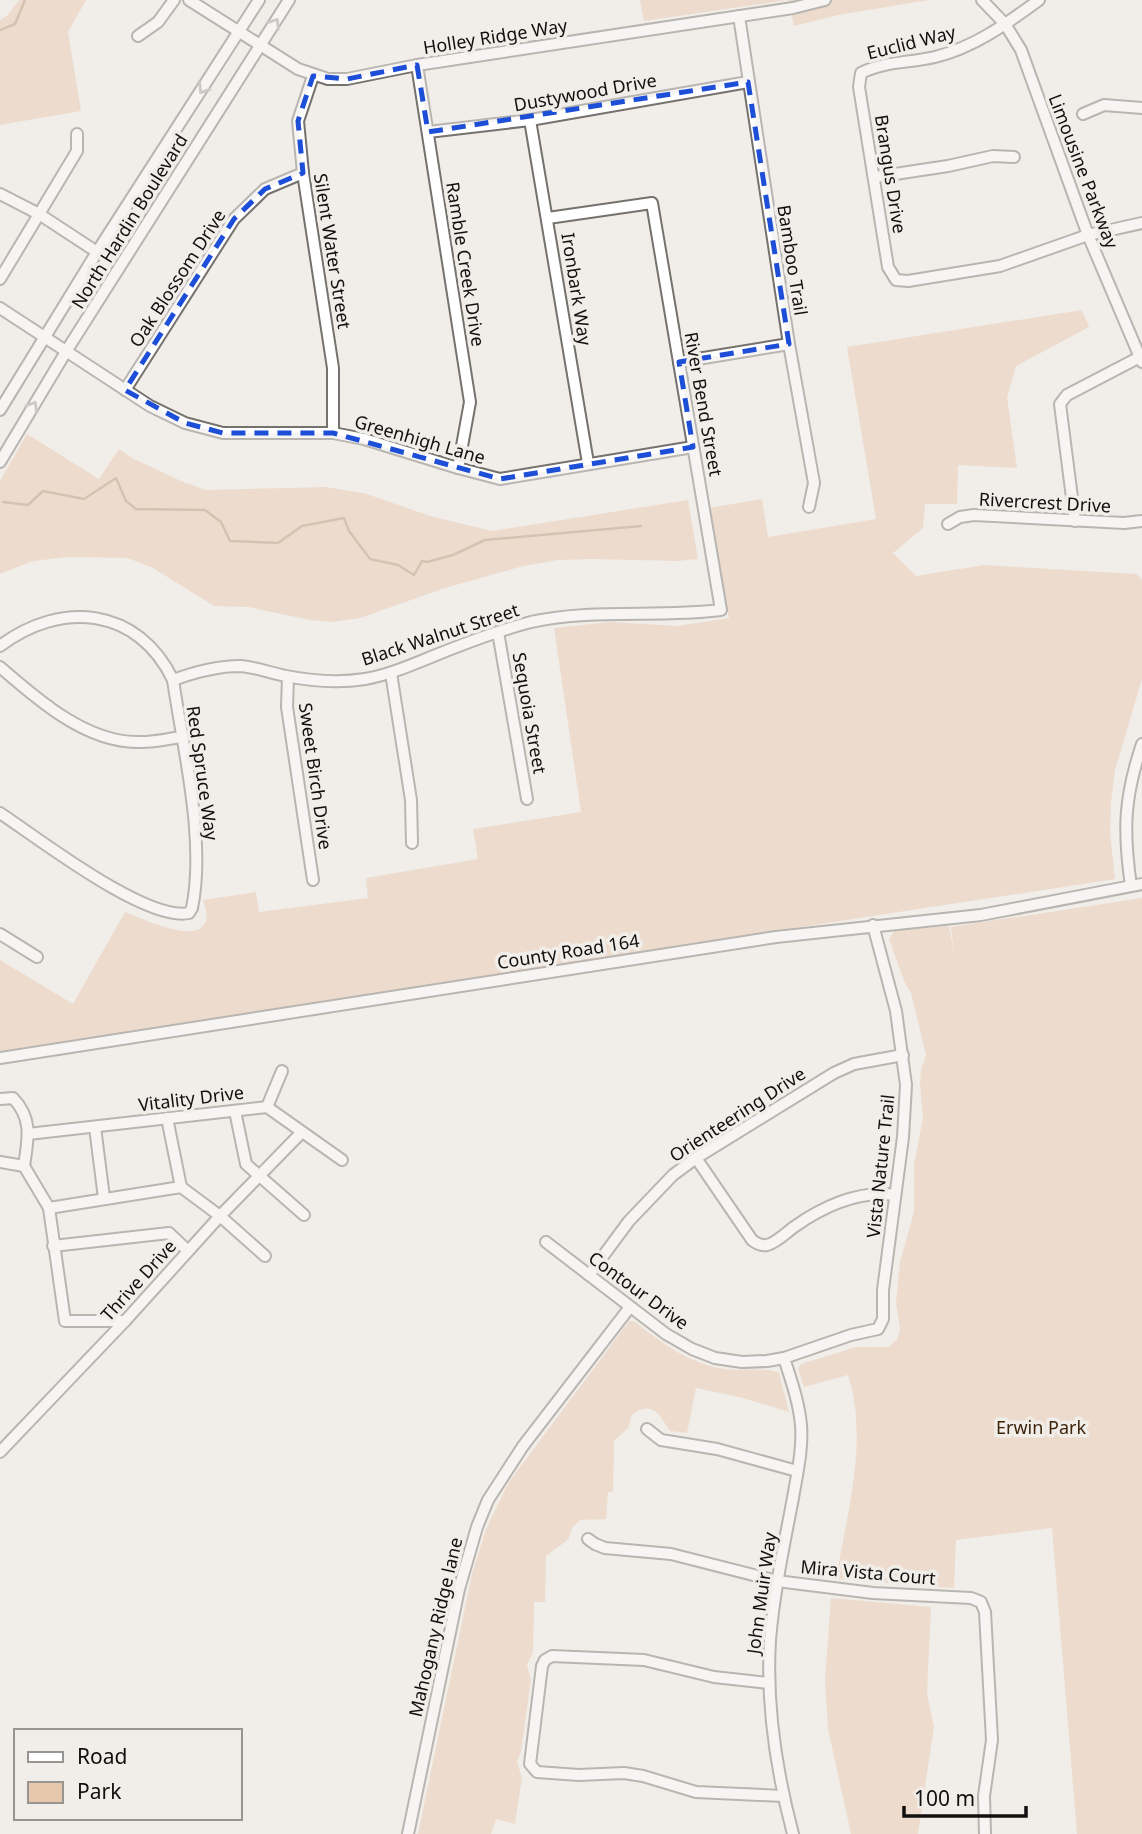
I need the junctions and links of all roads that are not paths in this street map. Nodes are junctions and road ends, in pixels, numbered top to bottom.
1 (174, 0) edge
2 (189, 0) edge
3 (259, 0) edge
4 (289, 0) edge
5 (825, 0) edge
6 (982, 0) edge
7 (1039, 0) edge
8 (739, 16) junction
9 (1005, 24) junction
10 (240, 32) junction
11 (138, 36) dead end
12 (261, 45) junction
13 (417, 65) junction
14 (861, 73) joint
15 (313, 76) junction
16 (748, 82) junction
17 (1142, 108) edge
18 (1083, 114) dead end
19 (530, 120) junction
20 (428, 132) junction
21 (76, 134) dead end
22 (1014, 156) dead end
23 (303, 173) junction
24 (875, 177) junction
25 (0, 194) edge
26 (39, 214) junction
27 (548, 218) junction
28 (1142, 223) edge
29 (1088, 235) junction
30 (97, 252) junction
31 (0, 279) edge
32 (0, 308) edge
33 (46, 336) junction
34 (789, 344) junction
35 (67, 350) junction
36 (1141, 359) edge
37 (679, 362) junction
38 (125, 390) junction
39 (0, 410) edge
40 (334, 433) junction
41 (693, 447) junction
42 (0, 462) edge
43 (588, 463) junction
44 (458, 468) junction
45 (809, 507) dead end
46 (1075, 521) junction
47 (1142, 521) edge
48 (948, 524) dead end
49 (720, 610) joint
50 (498, 632) junction
51 (0, 646) edge
52 (0, 667) edge
53 (391, 673) junction
54 (288, 677) junction
55 (173, 680) junction
56 (181, 737) junction
57 (1142, 744) edge
58 (527, 799) dead end
59 (0, 813) edge
60 (412, 843) dead end
61 (313, 880) dead end
62 (1137, 885) edge
63 (873, 925) junction
64 (0, 934) edge
65 (37, 957) dead end
66 (903, 1055) junction
67 (0, 1058) edge
68 (282, 1071) dead end
69 (0, 1099) edge
70 (267, 1107) junction
71 (235, 1111) junction
72 (167, 1118) junction
73 (95, 1127) junction
74 (302, 1132) junction
75 (28, 1134) junction
76 (696, 1158) junction
77 (342, 1160) dead end
78 (0, 1163) edge
79 (24, 1166) junction
80 (258, 1177) junction
81 (181, 1187) junction
82 (895, 1195) junction
83 (104, 1198) junction
84 (49, 1208) junction
85 (304, 1215) dead end
86 (220, 1216) junction
87 (546, 1242) dead end
88 (53, 1246) junction
89 (188, 1251) junction
90 (265, 1256) dead end
91 (589, 1275) junction
92 (630, 1307) junction
93 (125, 1321) junction
94 (878, 1329) joint
95 (784, 1358) junction
96 (647, 1429) dead end
97 (2, 1448) edge
98 (797, 1471) junction
99 (588, 1539) dead end
100 (777, 1581) junction
101 (769, 1683) junction
102 (783, 1796) junction
103 (408, 1834) edge
104 (793, 1834) edge
105 (985, 1834) edge

1 - 11 street
2 - 10 street, Holley Ridge Way
3 - 10 street, North Hardin Boulevard
12 -> 4 street, North Hardin Boulevard
5 - 8 street, Holley Ridge Way
6 - 9 street, Limousine Parkway
7 - 9 street, Euclid Way
8 - 13 street, Holley Ridge Way
8 - 16 street, Bamboo Trail
9 - 14 street, Euclid Way
9 - 29 street, Limousine Parkway
10 - 12 street, Holley Ridge Way
10 -> 30 street, North Hardin Boulevard
12 - 15 street, Holley Ridge Way
12 - 35 street, North Hardin Boulevard
13 - 15 street, Holley Ridge Way
13 - 20 street, Ramble Creek Drive
14 - 24 street, Brangus Drive
15 - 23 street, Silent Water Street
16 - 19 street, Dustywood Drive
16 - 34 street, Bamboo Trail
17 - 18 street
19 - 20 street, Dustywood Drive
19 - 27 street, Ironbark Way
20 - 44 street, Ramble Creek Drive
21 - 26 street
22 - 24 street
23 - 38 street, Oak Blossom Drive
23 - 40 street, Silent Water Street
24 - 29 street, Brangus Drive
25 - 26 street
26 - 30 street
26 - 31 street
27 - 37 street, River Bend Street
27 - 43 street, Ironbark Way
28 - 29 street
29 - 36 street, Limousine Parkway
30 - 33 street, North Hardin Boulevard
32 - 33 street, Greenhigh Lane
33 - 35 street, Greenhigh Lane
33 - 39 street, North Hardin Boulevard
34 - 37 street
34 - 45 street, Bamboo Trail
35 - 38 street, Greenhigh Lane
42 -> 35 street, North Hardin Boulevard
36 - 46 street
37 - 41 street, River Bend Street
38 - 40 street, Greenhigh Lane
40 - 44 street, Greenhigh Lane
41 - 43 street, Greenhigh Lane
41 - 49 street, River Bend Street
43 - 44 street, Greenhigh Lane
46 - 47 street, Rivercrest Drive
46 - 48 street, Rivercrest Drive
49 - 50 street, Black Walnut Street
50 - 53 street, Black Walnut Street
50 - 58 street, Sequoia Street
51 - 55 street
52 - 56 street
53 - 54 street, Black Walnut Street
53 - 60 street
54 - 55 street, Black Walnut Street
54 - 61 street, Sweet Birch Drive
55 - 56 street, Red Spruce Way
56 - 59 street, Red Spruce Way
57 - 62 street
62 - 63 street, County Road 164
63 - 66 street, Vista Nature Trail
63 - 67 street, County Road 164
64 - 65 street
66 - 76 street, Orienteering Drive
66 - 82 street, Vista Nature Trail
68 - 70 street
69 - 75 street
70 - 71 street, Vitality Drive
70 - 74 street, Vitality Drive
71 - 72 street, Vitality Drive
71 - 80 street
72 - 73 street, Vitality Drive
72 - 81 street
73 - 75 street, Vitality Drive
73 - 83 street
74 - 77 street, Vitality Drive
74 - 80 street, Thrive Drive
75 - 79 street
76 - 82 street
76 - 91 street, Orienteering Drive
78 - 79 street
79 - 84 street
80 - 85 street
80 - 86 street, Thrive Drive
81 - 83 street
81 - 86 street
82 - 94 street, Vista Nature Trail
83 - 84 street
84 - 88 street
86 - 89 street, Thrive Drive
86 - 90 street
87 - 91 street, Contour Drive
88 - 89 street
88 - 93 street
89 - 93 street, Thrive Drive
91 - 92 street, Contour Drive
92 - 95 street, Contour Drive
92 - 103 street, Mahogany Ridge lane
93 - 97 street, Thrive Drive
94 - 95 street, Contour Drive
95 - 98 street, John Muir Way
96 - 98 street
98 - 100 street, John Muir Way
99 - 100 street, Mira Vista Court
100 - 101 street, John Muir Way
100 - 105 street, Mira Vista Court
101 - 102 street, John Muir Way
101 - 102 street
102 - 104 street, John Muir Way

